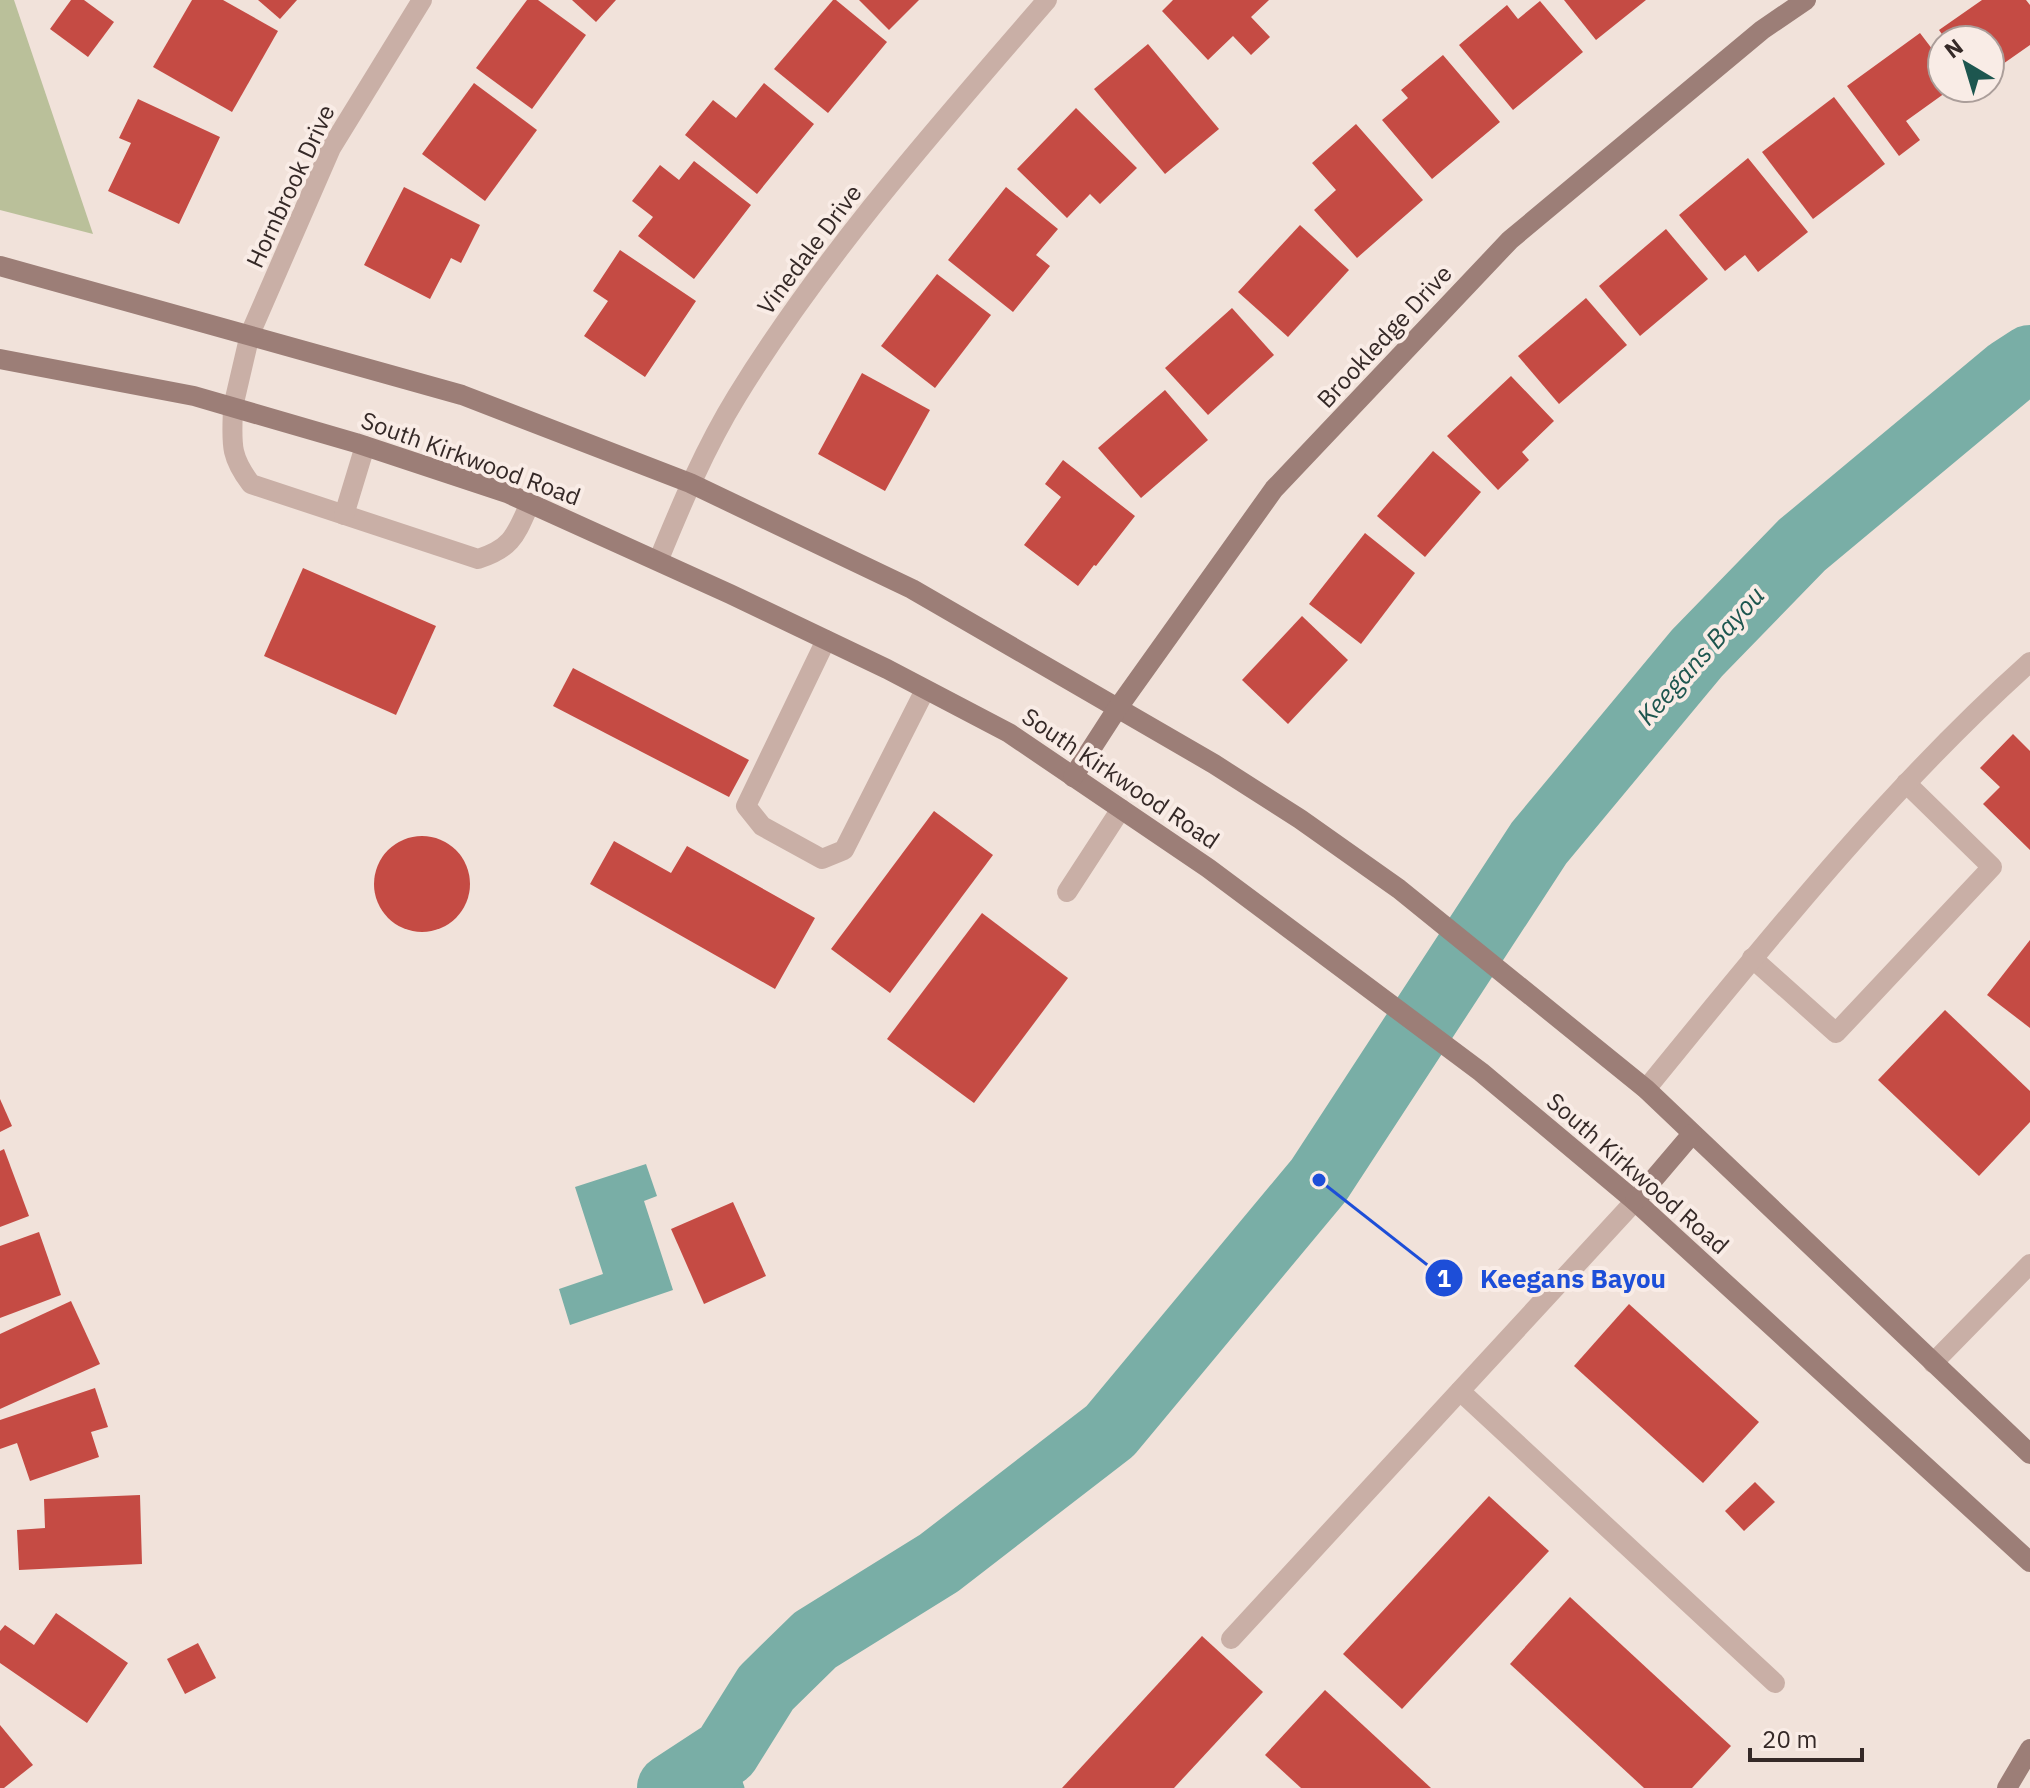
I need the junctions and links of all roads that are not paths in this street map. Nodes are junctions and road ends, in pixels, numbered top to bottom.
1 (422, 0) edge
2 (1047, 0) edge
3 (1806, 0) edge
4 (0, 266) edge
5 (250, 334) junction
6 (0, 359) edge
7 (233, 407) junction
8 (365, 446) junction
9 (690, 483) junction
10 (530, 503) junction
11 (344, 515) junction
12 (659, 559) junction
13 (826, 640) junction
14 (2030, 662) edge
15 (925, 690) junction
16 (1117, 709) junction
17 (1073, 777) junction
18 (1906, 783) junction
19 (1121, 809) junction
20 (1067, 892) dead end
21 (1752, 958) junction
22 (1646, 1089) junction
23 (1692, 1134) junction
24 (1635, 1201) junction
25 (2030, 1264) edge
26 (1933, 1363) junction
27 (1460, 1391) junction
28 (2030, 1454) edge
29 (2030, 1562) edge
30 (1231, 1639) dead end
31 (1775, 1683) dead end
32 (2030, 1749) edge
33 (2007, 1788) edge

1 - 5 street, Hornbrook Drive
2 - 9 street, Vinedale Drive
3 - 16 main road, Brookledge Drive
4 - 5 main road, South Kirkwood Road
5 - 7 street, Hornbrook Drive
5 - 9 main road, South Kirkwood Road
6 - 7 main road, South Kirkwood Road
7 - 8 main road, South Kirkwood Road
7 - 11 street, Hornbrook Drive
8 - 10 main road, South Kirkwood Road
8 - 11 street
9 - 12 street, Vinedale Drive
9 - 16 main road, South Kirkwood Road
10 - 11 street, Hornbrook Drive
10 - 12 main road, South Kirkwood Road
12 - 13 main road, South Kirkwood Road
13 - 15 main road, South Kirkwood Road
13 - 15 street
14 - 18 street
15 - 17 main road, South Kirkwood Road
16 - 17 main road, Brookledge Drive
16 - 22 main road, South Kirkwood Road
17 - 19 main road, South Kirkwood Road
18 - 21 street
18 - 21 street
19 - 20 street
19 - 24 main road, South Kirkwood Road
21 - 22 street
22 - 23 main road, South Kirkwood Road
23 - 24 main road
23 - 26 main road, South Kirkwood Road
24 - 27 street
24 - 29 main road, South Kirkwood Road
25 - 26 street
26 - 28 main road, South Kirkwood Road
27 - 30 street
27 - 31 street
32 - 33 main road

